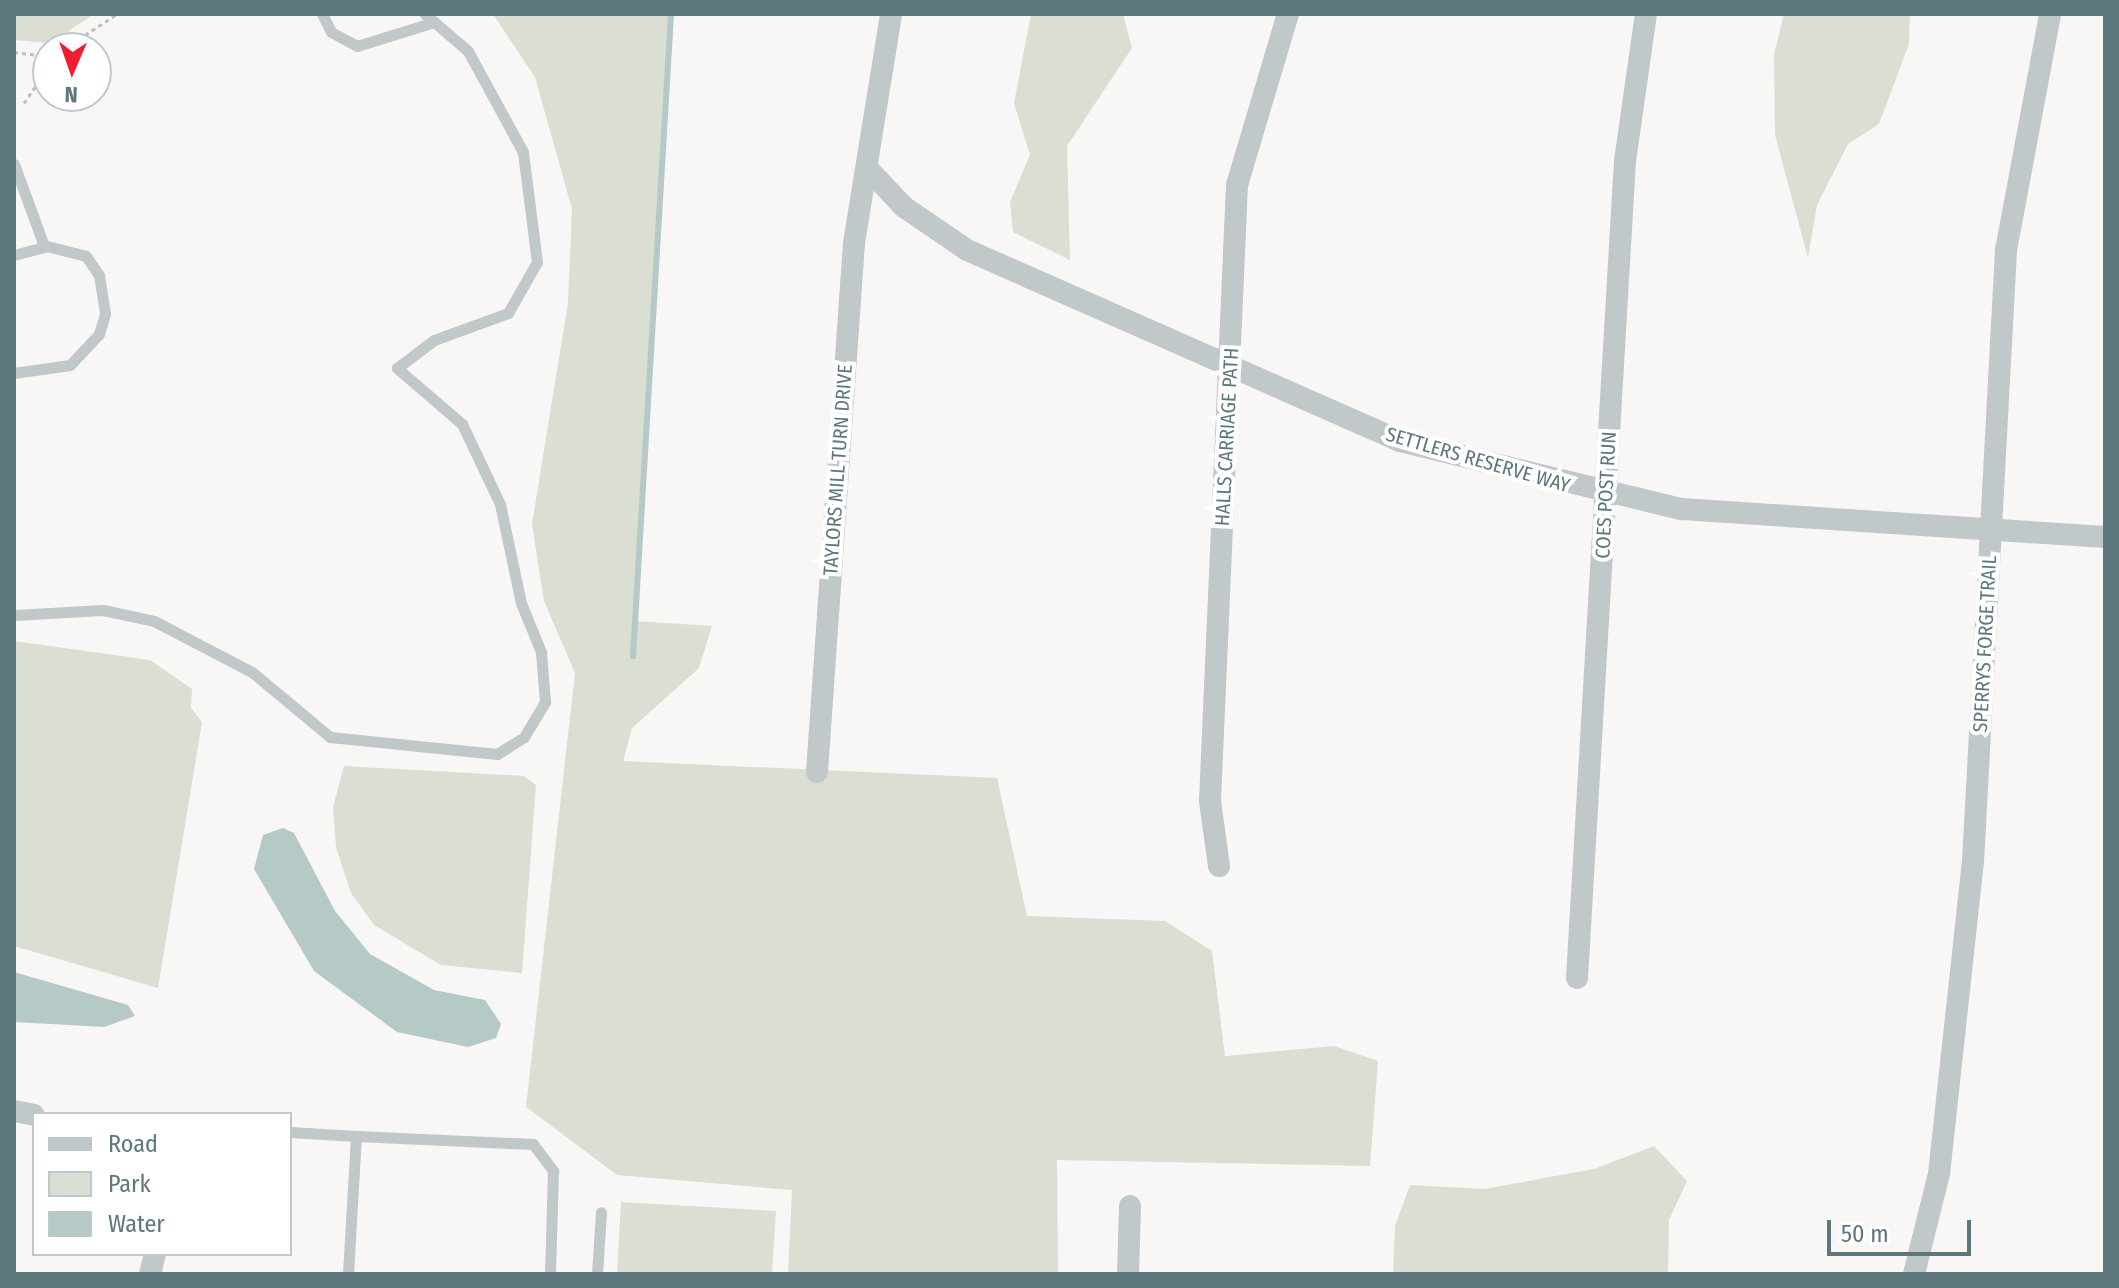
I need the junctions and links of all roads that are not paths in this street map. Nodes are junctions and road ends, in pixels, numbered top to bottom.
1 (322, 14) edge
2 (891, 14) edge
3 (1288, 14) edge
4 (1646, 14) edge
5 (2050, 14) edge
6 (430, 18) edge
7 (14, 164) edge
8 (868, 169) junction
9 (44, 246) junction
10 (14, 255) edge
11 (1230, 366) junction
12 (14, 373) edge
13 (1607, 496) junction
14 (1991, 527) junction
15 (2105, 537) edge
16 (14, 615) edge
17 (817, 772) dead end
18 (1219, 866) dead end
19 (1577, 978) dead end
20 (292, 1132) edge
21 (356, 1136) junction
22 (1130, 1206) dead end
23 (601, 1212) dead end
24 (348, 1274) edge
25 (550, 1274) edge
26 (597, 1274) edge
27 (1128, 1274) edge
28 (1914, 1274) edge

1 - 6 lane
2 - 8 street, TAYLORS MILL TURN DRIVE
3 - 11 street, HALLS CARRIAGE PATH
4 - 13 street, COES POST RUN
5 - 14 street, SPERRYS FORGE TRAIL
6 - 16 lane
7 - 9 lane
8 - 11 street, SETTLERS RESERVE WAY
8 - 17 street, TAYLORS MILL TURN DRIVE
9 - 10 lane
9 - 12 lane
11 - 13 street, SETTLERS RESERVE WAY
11 - 18 street, HALLS CARRIAGE PATH
13 - 14 street, SETTLERS RESERVE WAY
13 - 19 street, COES POST RUN
14 - 15 street, SETTLERS RESERVE WAY
14 - 28 street, SPERRYS FORGE TRAIL
20 - 21 lane
21 - 24 lane
21 - 25 lane
22 - 27 street
23 - 26 lane

